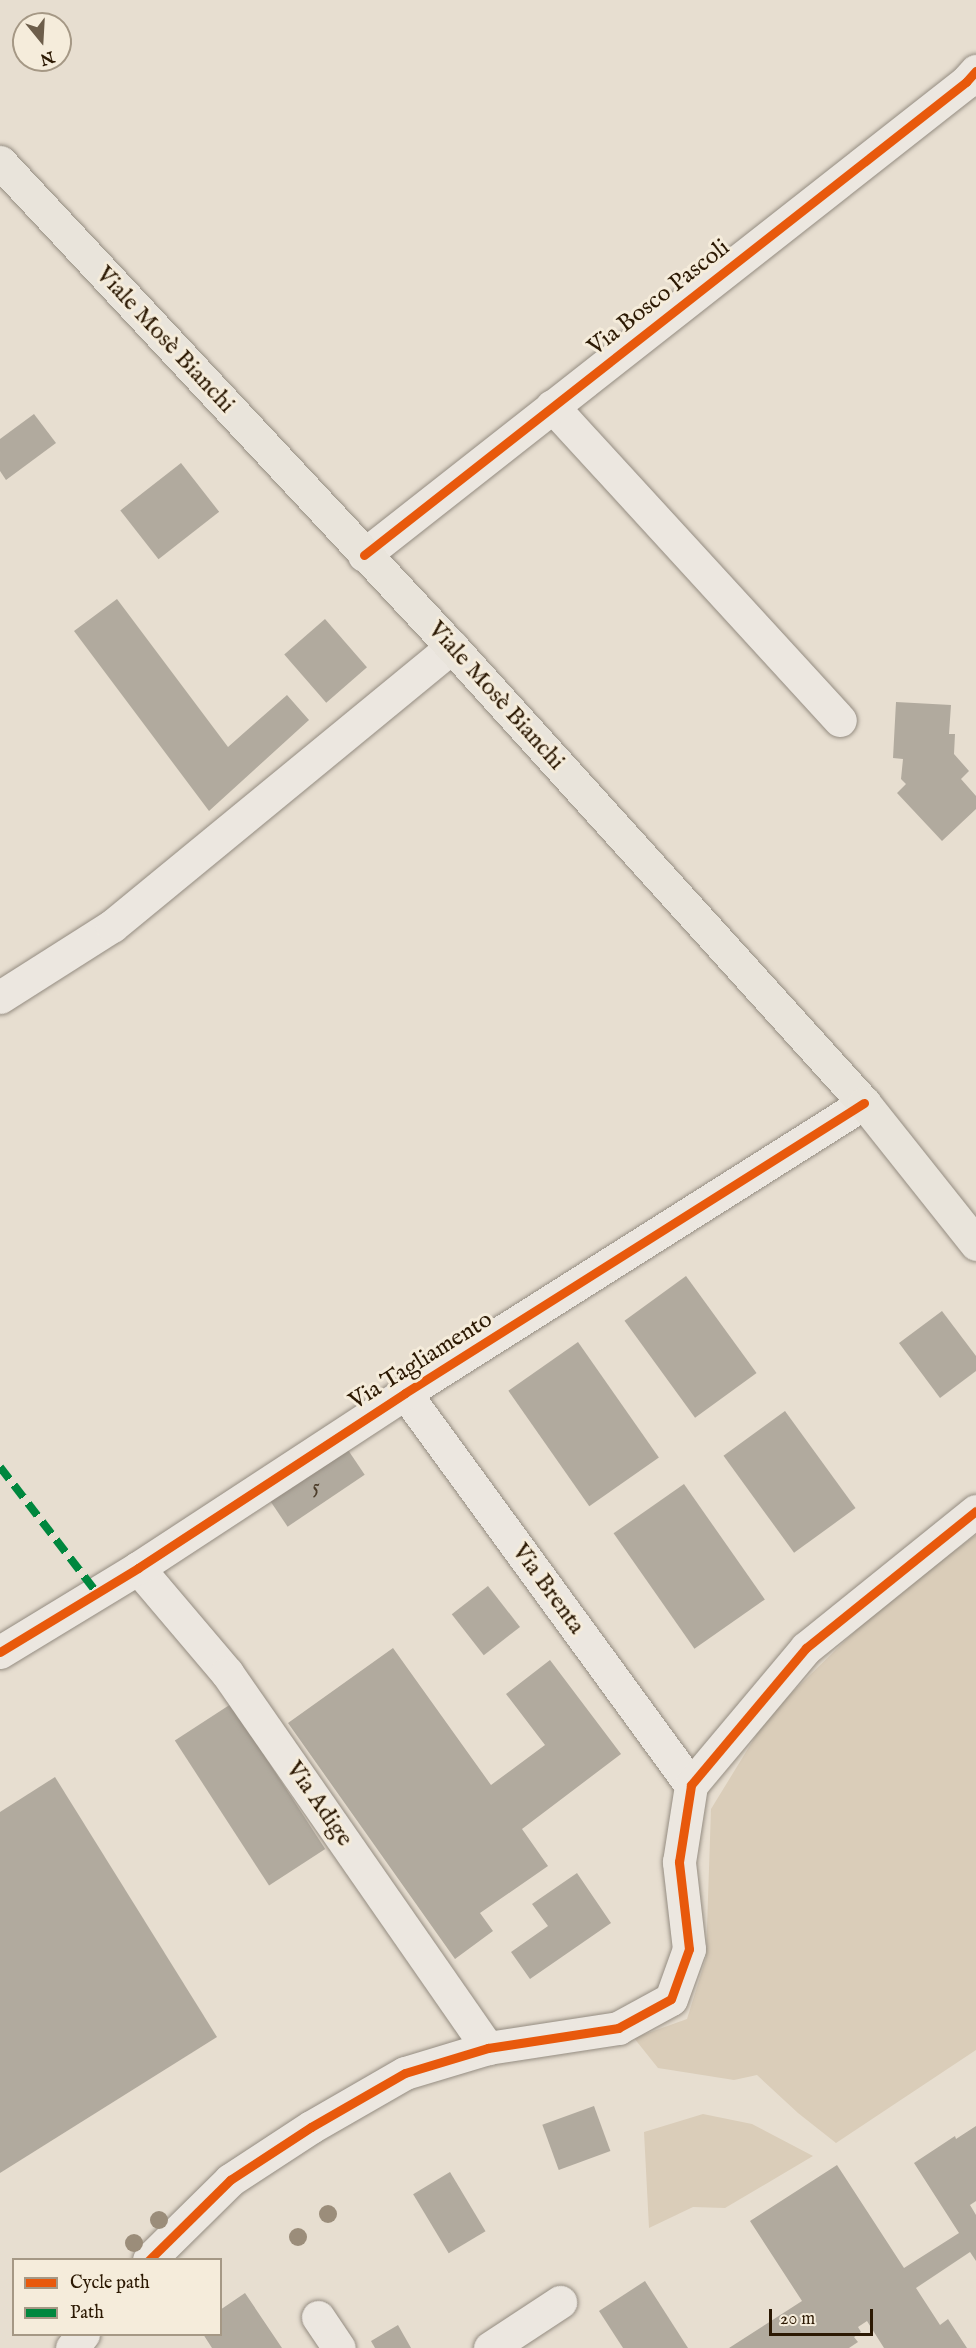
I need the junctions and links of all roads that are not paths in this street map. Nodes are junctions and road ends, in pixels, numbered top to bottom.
1 (976, 71) edge
2 (0, 162) edge
3 (552, 406) junction
4 (364, 555) junction
5 (452, 647) junction
6 (840, 720) dead end
7 (0, 997) edge
8 (864, 1102) junction
9 (976, 1244) edge
10 (405, 1393) junction
11 (976, 1511) edge
12 (138, 1568) junction
13 (0, 1652) edge
14 (691, 1785) junction
15 (488, 2048) junction
16 (150, 2258) edge
17 (560, 2302) dead end
18 (318, 2318) dead end
19 (81, 2336) edge
20 (72, 2348) edge
21 (339, 2348) edge
22 (490, 2348) edge

1 - 3 street, Via Bosco Pascoli
2 - 4 main road, Viale Mosè Bianchi
3 - 4 street, Via Bosco Pascoli
3 - 6 street
4 - 5 main road, Viale Mosè Bianchi
5 - 7 street
5 - 8 main road, Viale Mosè Bianchi
8 - 9 main road, Viale Mosè Bianchi
8 - 10 street, Via Tagliamento
10 - 12 street, Via Tagliamento
10 - 14 street, Via Brenta
11 - 14 street
12 - 13 street, Via Tagliamento
12 - 15 street, Via Adige
14 - 15 street
15 - 16 street
17 - 22 street
18 - 21 street
19 - 20 street

